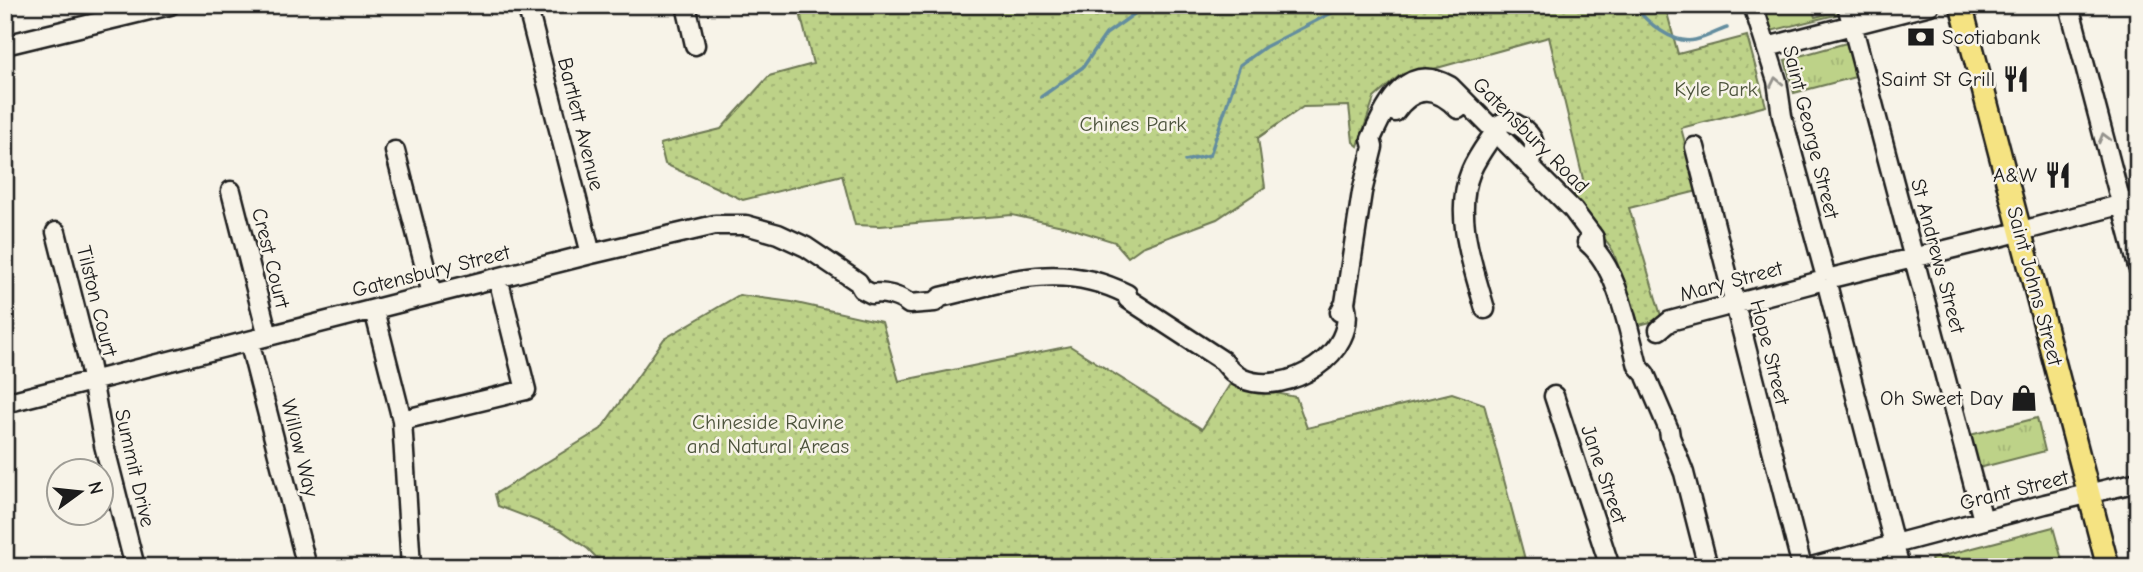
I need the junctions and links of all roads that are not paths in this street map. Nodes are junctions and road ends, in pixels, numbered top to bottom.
1 (170, 5) edge
2 (527, 5) edge
3 (685, 5) edge
4 (1753, 5) edge
5 (1847, 5) edge
6 (1930, 5) edge
7 (1961, 5) edge
8 (2069, 5) edge
9 (1852, 24) junction
10 (5, 45) edge
11 (695, 45) dead end
12 (1768, 47) junction
13 (1493, 136) junction
14 (1695, 147) dead end
15 (395, 150) dead end
16 (231, 191) dead end
17 (2130, 202) edge
18 (56, 232) dead end
19 (2021, 232) junction
20 (1595, 249) junction
21 (590, 254) junction
22 (1915, 257) junction
23 (2138, 267) edge
24 (498, 278) junction
25 (1826, 279) junction
26 (858, 282) joint
27 (432, 294) junction
28 (1735, 304) junction
29 (1485, 309) dead end
30 (374, 310) junction
31 (1659, 330) dead end
32 (268, 335) junction
33 (249, 341) junction
34 (93, 380) junction
35 (1553, 396) dead end
36 (5, 403) edge
37 (402, 420) junction
38 (2138, 482) edge
39 (2090, 495) junction
40 (1983, 520) junction
41 (1895, 549) edge
42 (135, 567) edge
43 (307, 567) edge
44 (411, 567) edge
45 (1610, 567) edge
46 (1708, 567) edge
47 (1802, 567) edge
48 (1811, 567) edge
49 (2108, 567) edge

1 - 10 street
2 - 21 street, Bartlett Avenue
3 - 11 street
4 - 12 street, Saint George Street
5 - 9 street, St Andrews Street
6 - 9 street
7 - 19 main road, Saint Johns Street
17 -> 8 street
9 - 12 street
9 - 22 street, St Andrews Street
25 -> 12 street, Saint George Street
13 - 20 street, Gatensbury Road
13 - 20 street, Gatensbury Road
13 - 26 street, Gatensbury Road
13 - 29 street
14 - 28 street, Hope Street
15 - 27 street
16 - 32 street, Crest Court
17 - 19 street, Mary Street
17 - 23 street
18 - 34 street, Tilston Court
19 - 22 street, Mary Street
19 - 39 main road, Saint Johns Street
20 - 46 street, Gatensbury Road
21 - 24 street, Gatensbury Street
21 - 26 street, Gatensbury Street
22 - 25 street, Mary Street
22 - 40 street, St Andrews Street
24 - 27 street, Gatensbury Street
24 - 37 street
25 - 28 street, Mary Street
25 - 41 street, Saint George Street
27 - 30 street, Gatensbury Street
28 - 31 street, Mary Street
28 - 47 street, Hope Street
30 - 32 street, Gatensbury Street
30 - 37 street
32 - 33 street, Gatensbury Street
33 - 34 street, Gatensbury Street
33 - 43 street, Willow Way
34 - 36 street, Gatensbury Street
34 - 42 street, Summit Drive
35 - 45 street, Jane Street
37 - 44 street
38 - 39 street, Grant Street
39 - 40 street, Grant Street
39 - 49 main road, Saint Johns Street
40 - 41 street, Grant Street
41 - 48 street, Grant Street

